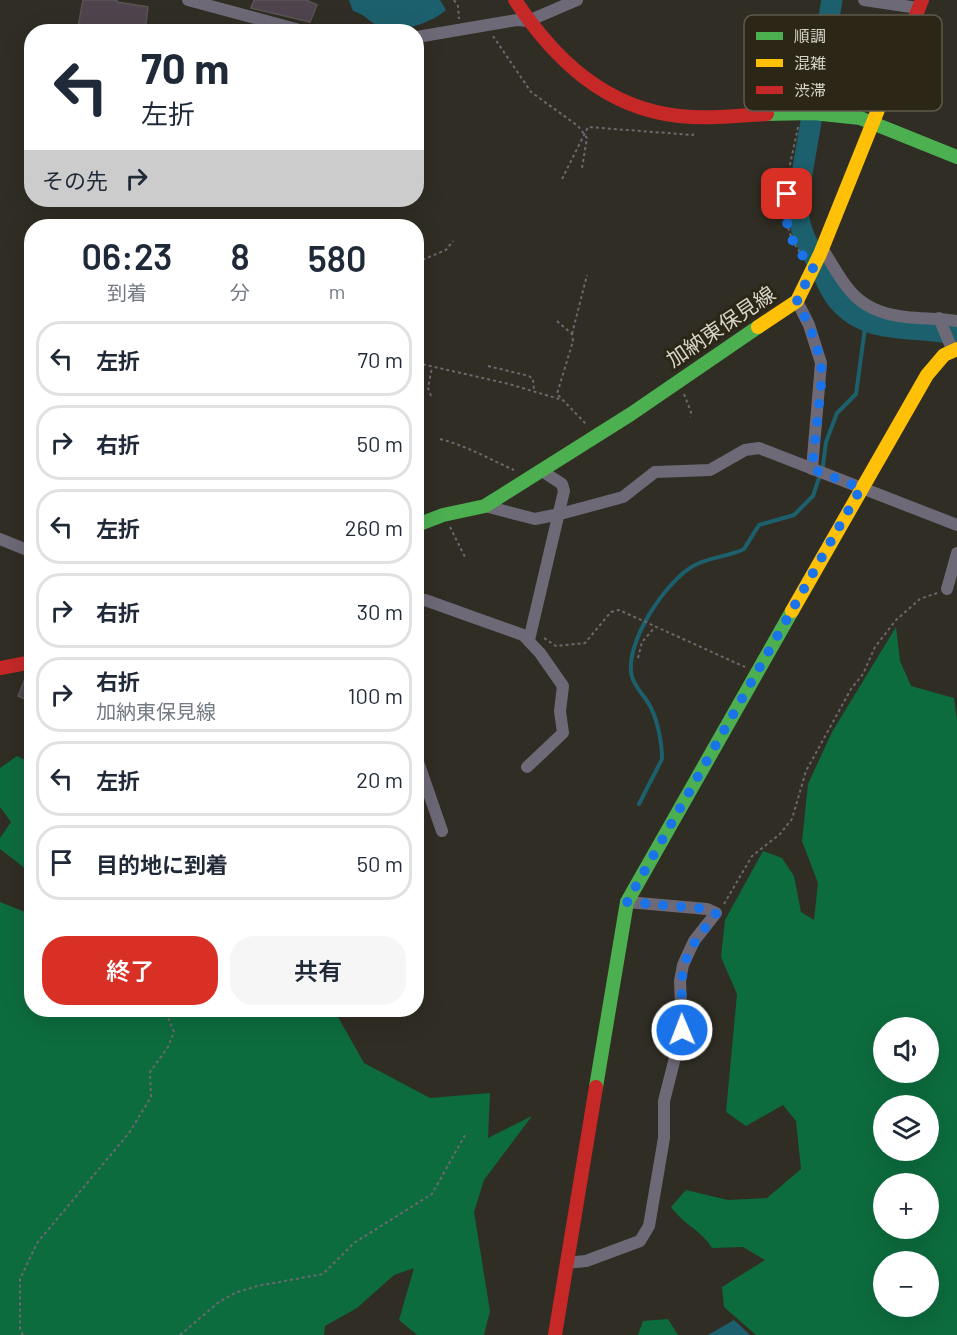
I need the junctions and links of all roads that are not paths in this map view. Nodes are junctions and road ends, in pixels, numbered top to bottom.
1 (188, 0) edge
2 (515, 0) edge
3 (577, 0) edge
4 (864, 0) edge
5 (920, 4) edge
6 (528, 21) junction
7 (277, 24) edge
8 (424, 36) edge
9 (877, 111) edge
10 (872, 123) junction
11 (957, 157) edge
12 (819, 256) junction
13 (797, 301) junction
14 (939, 318) junction
15 (957, 321) edge
16 (954, 349) edge
17 (812, 469) junction
18 (542, 471) junction
19 (861, 488) junction
20 (485, 506) junction
21 (560, 514) junction
22 (424, 522) edge
23 (957, 525) edge
24 (0, 539) edge
25 (24, 549) edge
26 (956, 560) edge
27 (947, 589) road end
28 (424, 600) edge
29 (531, 635) junction
30 (24, 664) edge
31 (0, 668) edge
32 (526, 767) dead end
33 (424, 779) edge
34 (442, 831) dead end
35 (627, 902) junction
36 (566, 1263) junction
37 (555, 1335) edge

1 - 7 street
2 - 6 street
3 - 6 street
4 - 5 street
6 - 8 street
6 - 10 street
9 - 10 street, 加納東保見線
10 - 11 street
10 - 12 street, 加納東保見線
12 - 13 street, 加納東保見線
12 - 14 street
13 - 17 street
13 - 18 street, 加納東保見線
14 - 15 street
14 - 16 street
16 - 19 street
17 - 19 street
17 - 21 street
18 - 20 street, 加納東保見線
18 - 21 street
19 - 23 street
19 - 35 street
20 - 21 street
20 - 22 street, 加納東保見線
21 - 29 street
24 - 25 street
26 - 27 street
28 - 29 street
29 - 32 street
30 - 31 street
33 - 34 street
35 - 36 street
35 - 36 street
36 - 37 street

